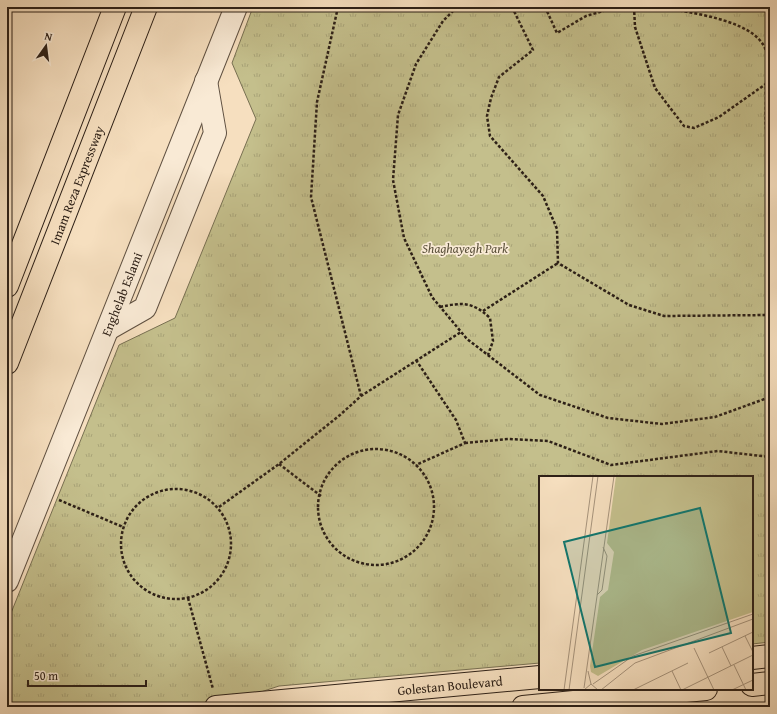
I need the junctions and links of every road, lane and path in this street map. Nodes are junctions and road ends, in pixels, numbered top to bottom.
1 (115, 7) edge
2 (146, 7) edge
3 (236, 7) edge
4 (338, 7) edge
5 (457, 7) edge
6 (512, 7) edge
7 (545, 7) edge
8 (617, 7) edge
9 (634, 7) edge
10 (660, 7) edge
11 (770, 81) edge
12 (765, 83) junction
13 (770, 149) edge
14 (558, 263) junction
15 (7, 286) edge
16 (440, 307) junction
17 (483, 311) junction
18 (770, 315) edge
19 (461, 332) junction
20 (488, 355) junction
21 (416, 360) junction
22 (7, 363) edge
23 (361, 396) junction
24 (770, 397) edge
25 (465, 442) junction
26 (770, 457) edge
27 (279, 464) junction
28 (416, 465) junction
29 (43, 493) junction
30 (321, 496) junction
31 (219, 507) junction
32 (123, 527) junction
33 (7, 580) edge
34 (188, 598) junction
35 (770, 656) edge
36 (753, 658) edge
37 (539, 677) edge
38 (770, 683) edge
39 (753, 685) edge
40 (696, 690) edge
41 (217, 707) edge
42 (523, 707) edge

1 - 15 main road
2 - 22 main road, Imam Reza Expressway
3 - 29 street, Enghelab Eslami
4 - 23 path
5 - 16 path
6 - 14 path
7 - 8 path
9 - 12 path
10 - 12 path
11 - 12 path
12 - 13 path
14 - 17 path
14 - 18 path
16 - 17 path
16 - 19 path
17 - 20 path
19 - 20 path
19 - 21 path
20 - 24 path
21 - 23 path
21 - 25 path
23 - 27 path
25 - 26 path
25 - 28 path
27 - 30 path
27 - 31 path
28 - 30 path
28 - 30 path
29 - 32 path
29 - 33 street, Enghelab Eslami
31 - 32 path
31 - 34 path
32 - 34 path
34 - 41 path
35 - 36 main road
37 - 41 main road, Golestan Boulevard
38 - 39 main road
40 - 42 main road

